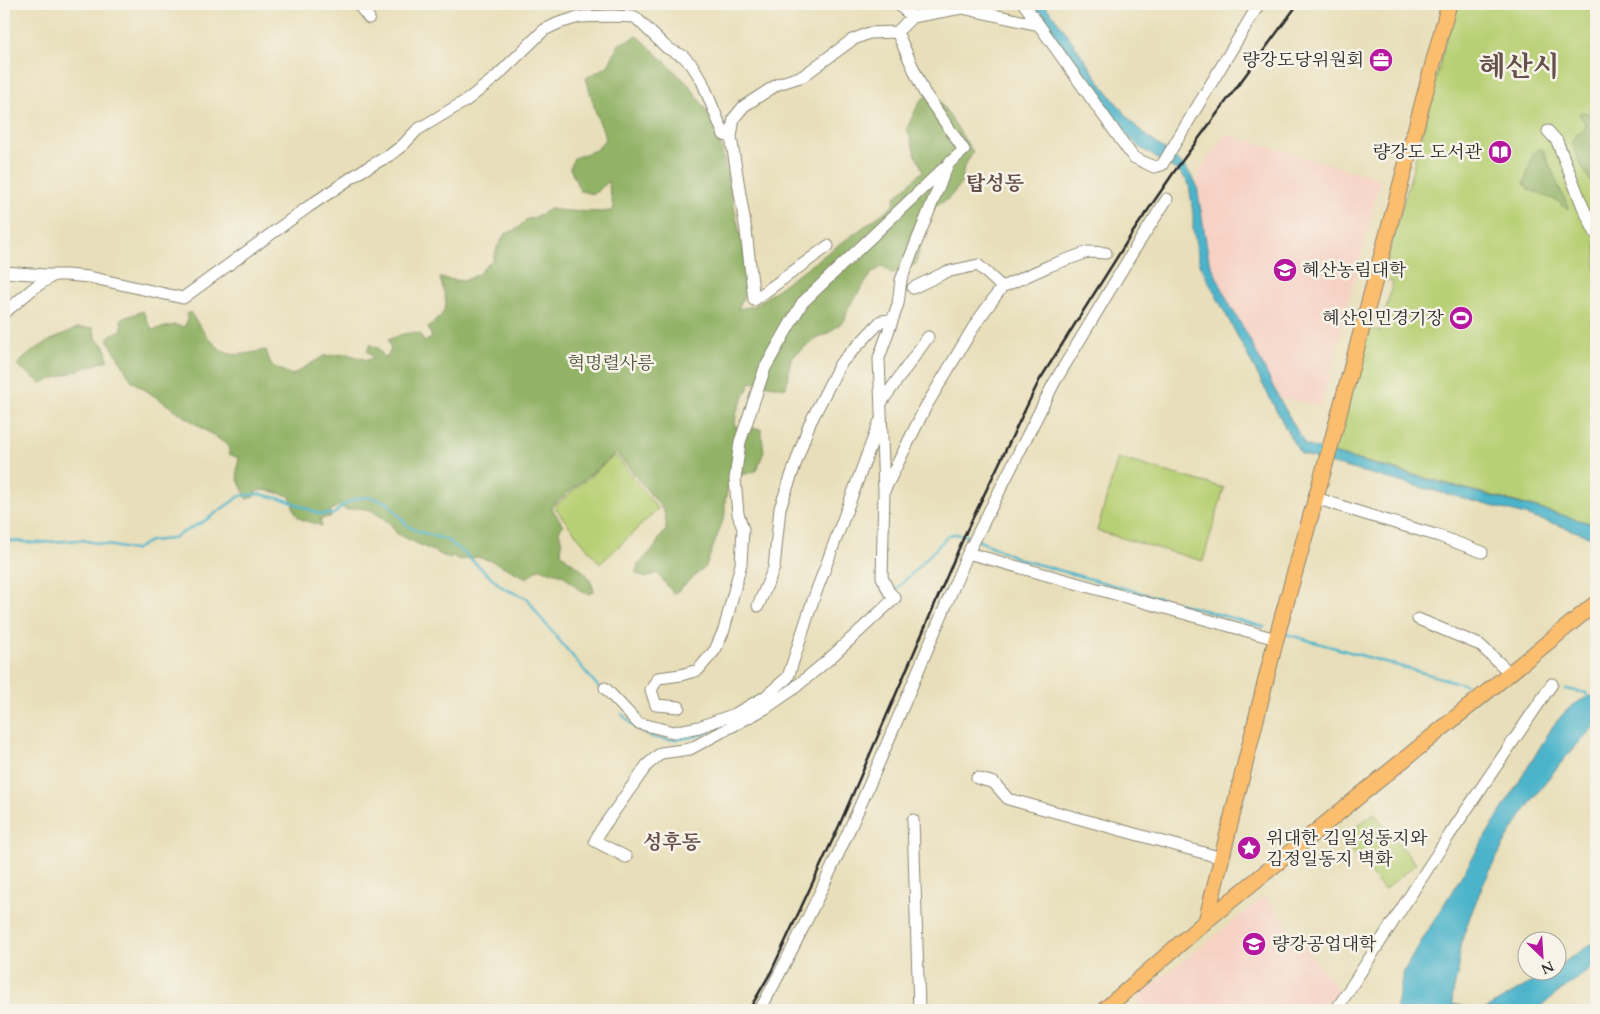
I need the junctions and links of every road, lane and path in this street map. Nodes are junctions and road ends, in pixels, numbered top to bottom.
1 (358, 4) edge
2 (898, 4) edge
3 (1024, 4) edge
4 (1259, 4) edge
5 (1448, 4) edge
6 (912, 17) junction
7 (369, 18) dead end
8 (1039, 25) junction
9 (897, 32) junction
10 (1548, 131) dead end
11 (731, 137) junction
12 (948, 164) junction
13 (1167, 199) dead end
14 (1596, 234) edge
15 (828, 246) dead end
16 (1106, 253) dead end
17 (4, 272) edge
18 (55, 275) junction
19 (901, 280) junction
20 (1002, 287) junction
21 (913, 288) junction
22 (898, 304) junction
23 (4, 313) edge
24 (892, 320) junction
25 (928, 337) dead end
26 (881, 402) junction
27 (882, 417) junction
28 (884, 490) junction
29 (1316, 498) junction
30 (1482, 552) dead end
31 (968, 554) junction
32 (1596, 603) edge
33 (758, 606) dead end
34 (1418, 619) dead end
35 (1276, 640) junction
36 (1510, 673) junction
37 (1552, 684) dead end
38 (604, 688) dead end
39 (679, 707) dead end
40 (978, 778) dead end
41 (913, 820) dead end
42 (626, 857) dead end
43 (1222, 858) junction
44 (1206, 921) junction
45 (760, 1010) edge
46 (919, 1010) edge
47 (1104, 1010) edge
48 (1336, 1010) edge

1 - 7 street
2 - 6 street
3 - 8 street
4 - 8 street
5 - 29 main road
6 - 8 street
6 - 9 street
9 - 11 street
9 - 12 street
10 - 14 street
11 - 15 street
11 - 18 street
12 - 19 street
12 - 39 street
13 - 31 street
16 - 20 street
17 - 18 street
18 - 23 street
19 - 21 street
19 - 22 street
20 - 21 street
20 - 28 street
21 - 22 street
22 - 24 street
24 - 26 street
24 - 33 street
25 - 26 street
26 - 27 street
27 - 28 street
27 - 38 street
28 - 42 street
29 - 30 street
29 - 35 main road
31 - 35 street
31 - 45 street
32 - 36 main road
34 - 36 street
35 - 43 main road
36 - 44 main road
37 - 48 street
40 - 43 street
41 - 46 street
43 - 44 main road
44 - 47 main road

